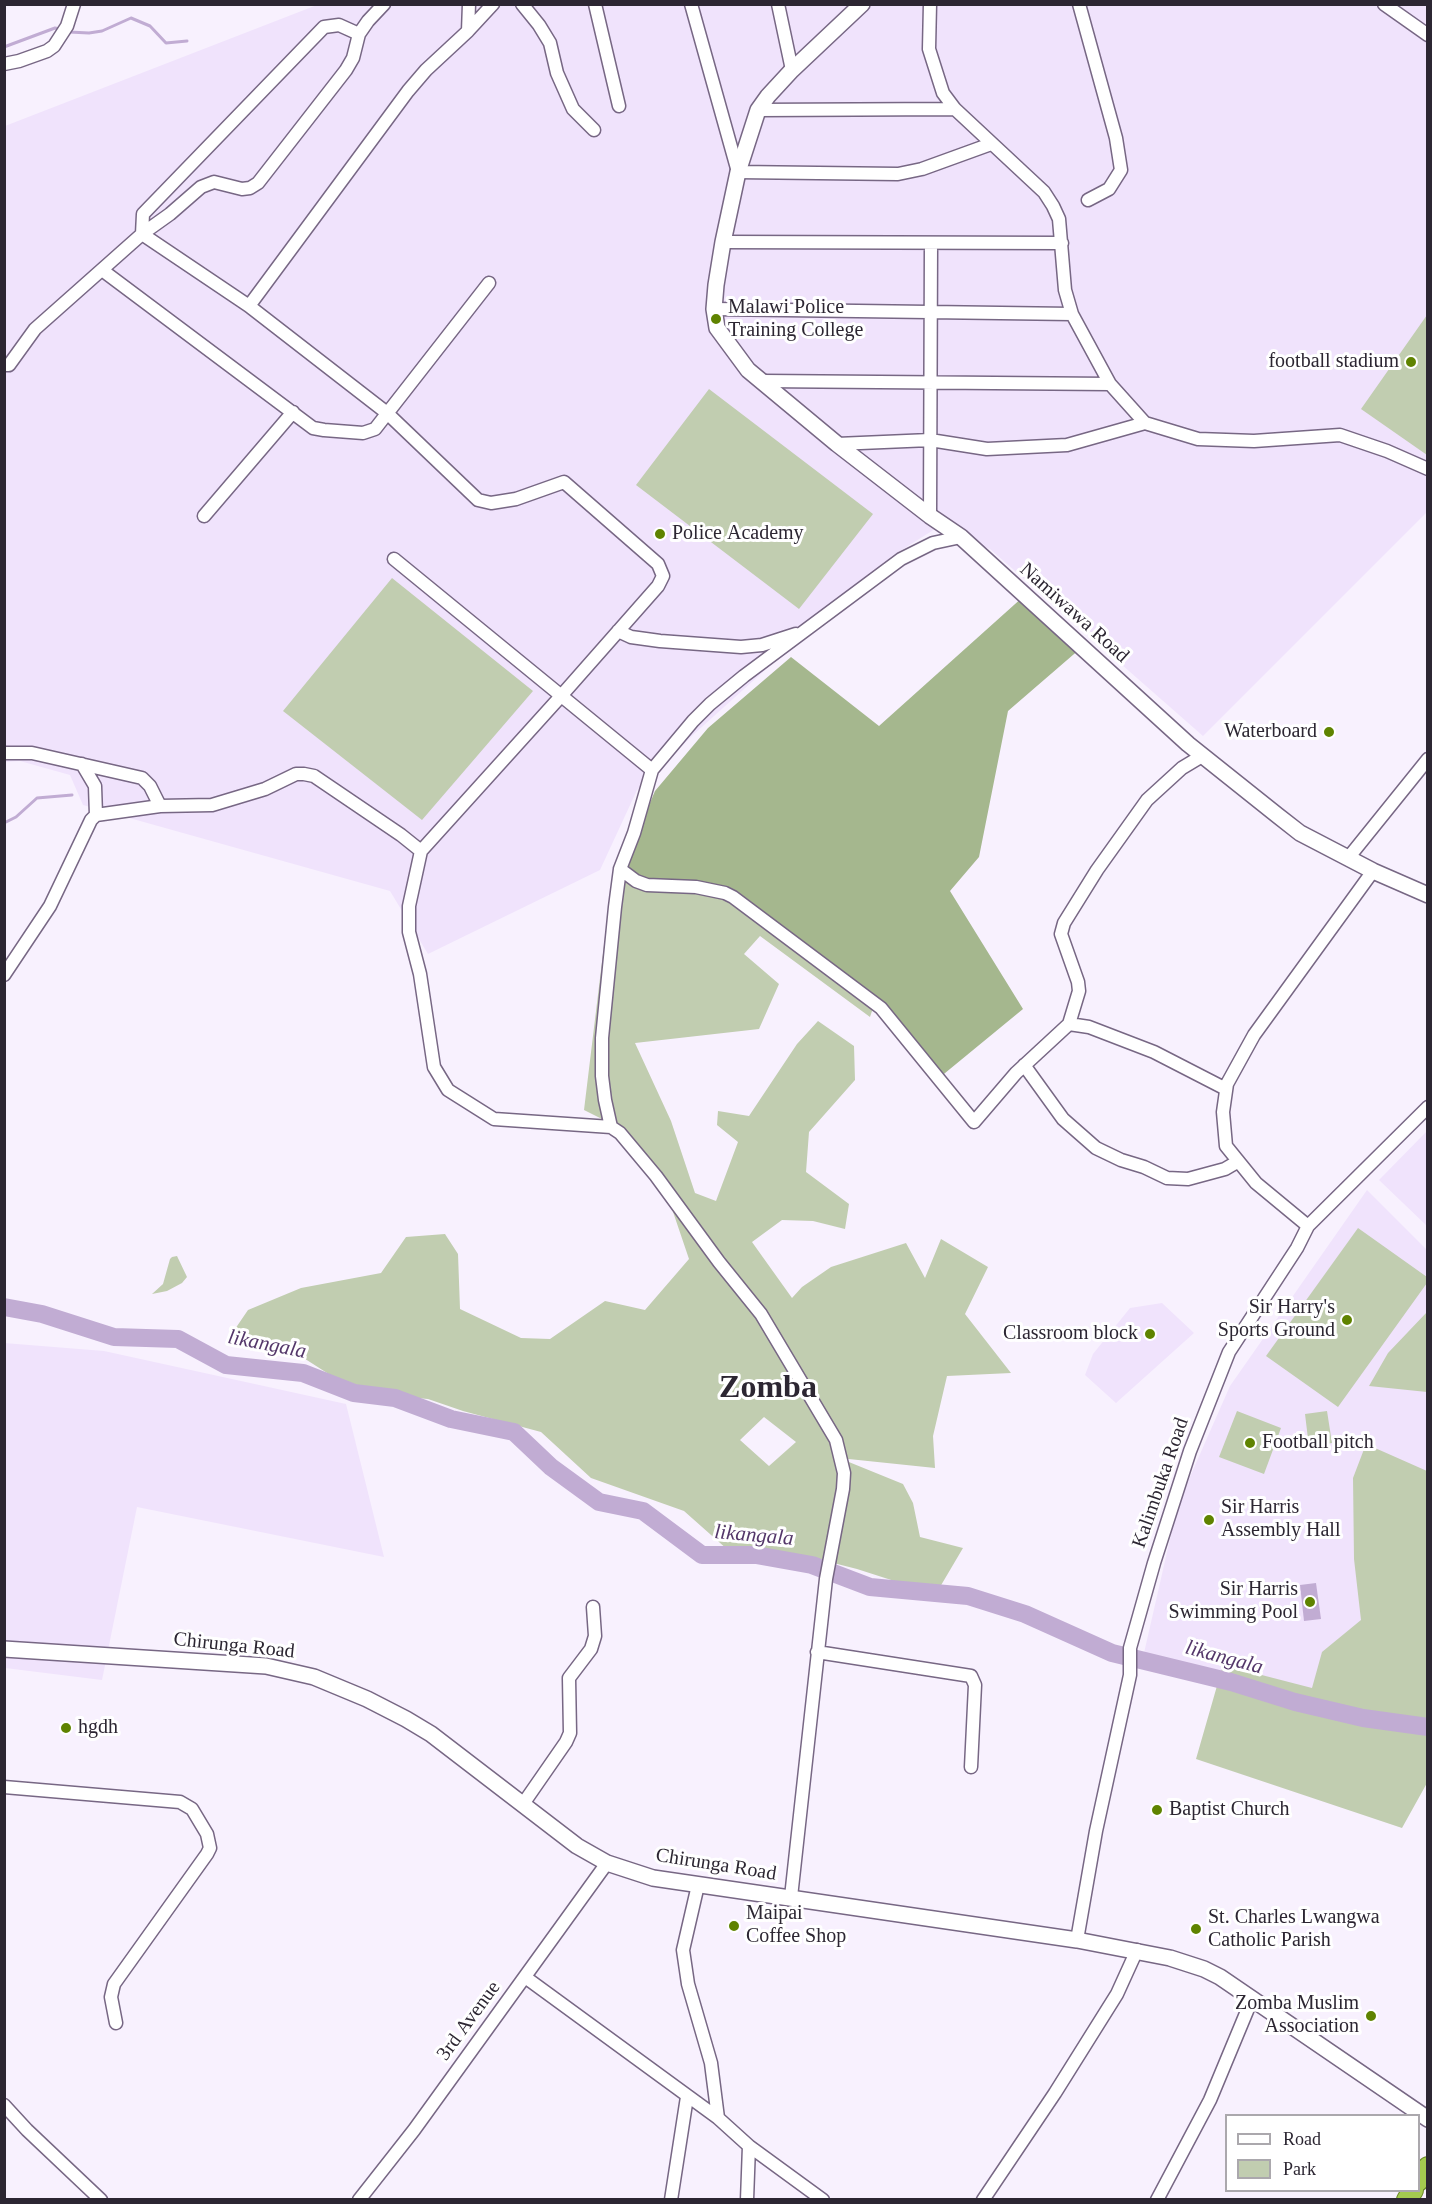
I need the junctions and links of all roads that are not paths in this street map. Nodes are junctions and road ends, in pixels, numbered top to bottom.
1 (74, 4) edge
2 (384, 4) edge
3 (469, 4) edge
4 (493, 4) edge
5 (522, 4) edge
6 (595, 4) edge
7 (691, 4) edge
8 (778, 4) edge
9 (862, 4) edge
10 (930, 4) edge
11 (1078, 4) edge
12 (1384, 4) edge
13 (468, 31) junction
14 (359, 34) junction
15 (1428, 35) edge
16 (4, 64) edge
17 (792, 70) junction
18 (619, 106) dead end
19 (955, 109) junction
20 (758, 110) junction
21 (594, 130) dead end
22 (992, 144) junction
23 (738, 172) junction
24 (1088, 200) dead end
25 (142, 234) junction
26 (723, 242) junction
27 (931, 243) junction
28 (1062, 243) junction
29 (102, 270) junction
30 (489, 283) dead end
31 (249, 306) junction
32 (714, 309) junction
33 (931, 312) junction
34 (1072, 314) junction
35 (7, 365) edge
36 (763, 381) junction
37 (930, 382) junction
38 (1110, 384) junction
39 (293, 412) junction
40 (387, 413) junction
41 (1145, 423) junction
42 (930, 440) junction
43 (837, 444) junction
44 (1428, 469) edge
45 (204, 516) dead end
46 (930, 516) junction
47 (961, 537) junction
48 (394, 559) dead end
49 (618, 631) junction
50 (806, 631) junction
51 (561, 696) junction
52 (4, 753) edge
53 (1202, 756) junction
54 (1428, 759) edge
55 (82, 764) junction
56 (652, 770) junction
57 (160, 806) junction
58 (96, 815) junction
59 (421, 851) junction
60 (1349, 857) junction
61 (620, 869) junction
62 (1373, 871) junction
63 (1428, 895) edge
64 (4, 975) edge
65 (1069, 1024) junction
66 (1024, 1065) junction
67 (1226, 1089) junction
68 (1428, 1107) edge
69 (611, 1127) junction
70 (1238, 1162) junction
71 (1308, 1226) junction
72 (593, 1607) dead end
73 (4, 1649) edge
74 (818, 1652) junction
75 (971, 1767) dead end
76 (4, 1787) edge
77 (523, 1804) junction
78 (606, 1863) junction
79 (698, 1885) junction
80 (791, 1897) junction
81 (1077, 1940) junction
82 (1137, 1950) junction
83 (525, 1977) junction
84 (1252, 1999) junction
85 (116, 2023) dead end
86 (687, 2097) junction
87 (4, 2105) edge
88 (718, 2118) junction
89 (1428, 2119) edge
90 (749, 2146) junction
91 (101, 2199) edge
92 (359, 2199) edge
93 (671, 2199) edge
94 (747, 2199) edge
95 (823, 2199) edge
96 (983, 2199) edge
97 (1157, 2199) edge

1 - 16 street
2 - 14 street
3 - 13 street
4 - 13 street
5 - 21 street
6 - 18 street
7 - 23 street
8 - 17 street
9 - 17 street
10 - 19 street
11 - 24 street
12 - 15 street
13 - 31 street
14 - 25 street
14 - 25 street
17 - 20 street
19 - 20 street
19 - 22 street
20 - 23 street
22 - 23 street
22 - 28 street
23 - 26 street
25 - 29 street
25 - 31 street
26 - 27 street
26 - 32 street
27 - 28 street
27 - 33 street
28 - 34 street
29 - 35 street
29 - 39 street
30 - 40 street
31 - 40 street
32 - 33 street
32 - 36 street, Namiwawa Road
33 - 34 street
33 - 37 street
34 - 38 street
36 - 37 street
36 - 43 street, Namiwawa Road
37 - 38 street
37 - 42 street
38 - 41 street
39 - 40 street
39 - 45 street
40 - 49 street
41 - 42 street
41 - 44 street
42 - 43 street
42 - 46 street
43 - 46 street, Namiwawa Road
46 - 47 street, Namiwawa Road
47 - 50 street
47 - 53 street, Namiwawa Road
48 - 51 street
49 - 50 street
49 - 51 street
50 - 56 street
51 - 56 street
51 - 59 street
52 - 55 street
53 - 60 street, Namiwawa Road
53 - 65 street
54 - 60 street
55 - 57 street
55 - 58 street
56 - 61 street
57 - 58 street
57 - 59 street
58 - 64 street
59 - 69 street
60 - 62 street, Namiwawa Road
61 - 66 street
61 - 69 street
62 - 63 street, Namiwawa Road
62 - 67 street
65 - 66 street
65 - 67 street
66 - 70 street
67 - 70 street
68 - 71 street, Kalimbuka Road
69 - 74 street
70 - 71 street
71 - 81 street, Kalimbuka Road
72 - 77 street
73 - 77 street, Chirunga Road
74 - 75 street
74 - 80 street
76 - 85 street
77 - 78 street, Chirunga Road
78 - 79 street, Chirunga Road
78 - 83 street, 3rd Avenue
79 - 80 street, Chirunga Road
79 - 88 street
80 - 81 street, Chirunga Road
81 - 82 street, Chirunga Road
82 - 84 street, Chirunga Road
82 - 96 street
83 - 86 street
83 - 92 street, 3rd Avenue
84 - 89 street, Chirunga Road
84 - 97 street
86 - 88 street
86 - 93 street
87 - 91 street
88 - 90 street
90 - 94 street
90 - 95 street

